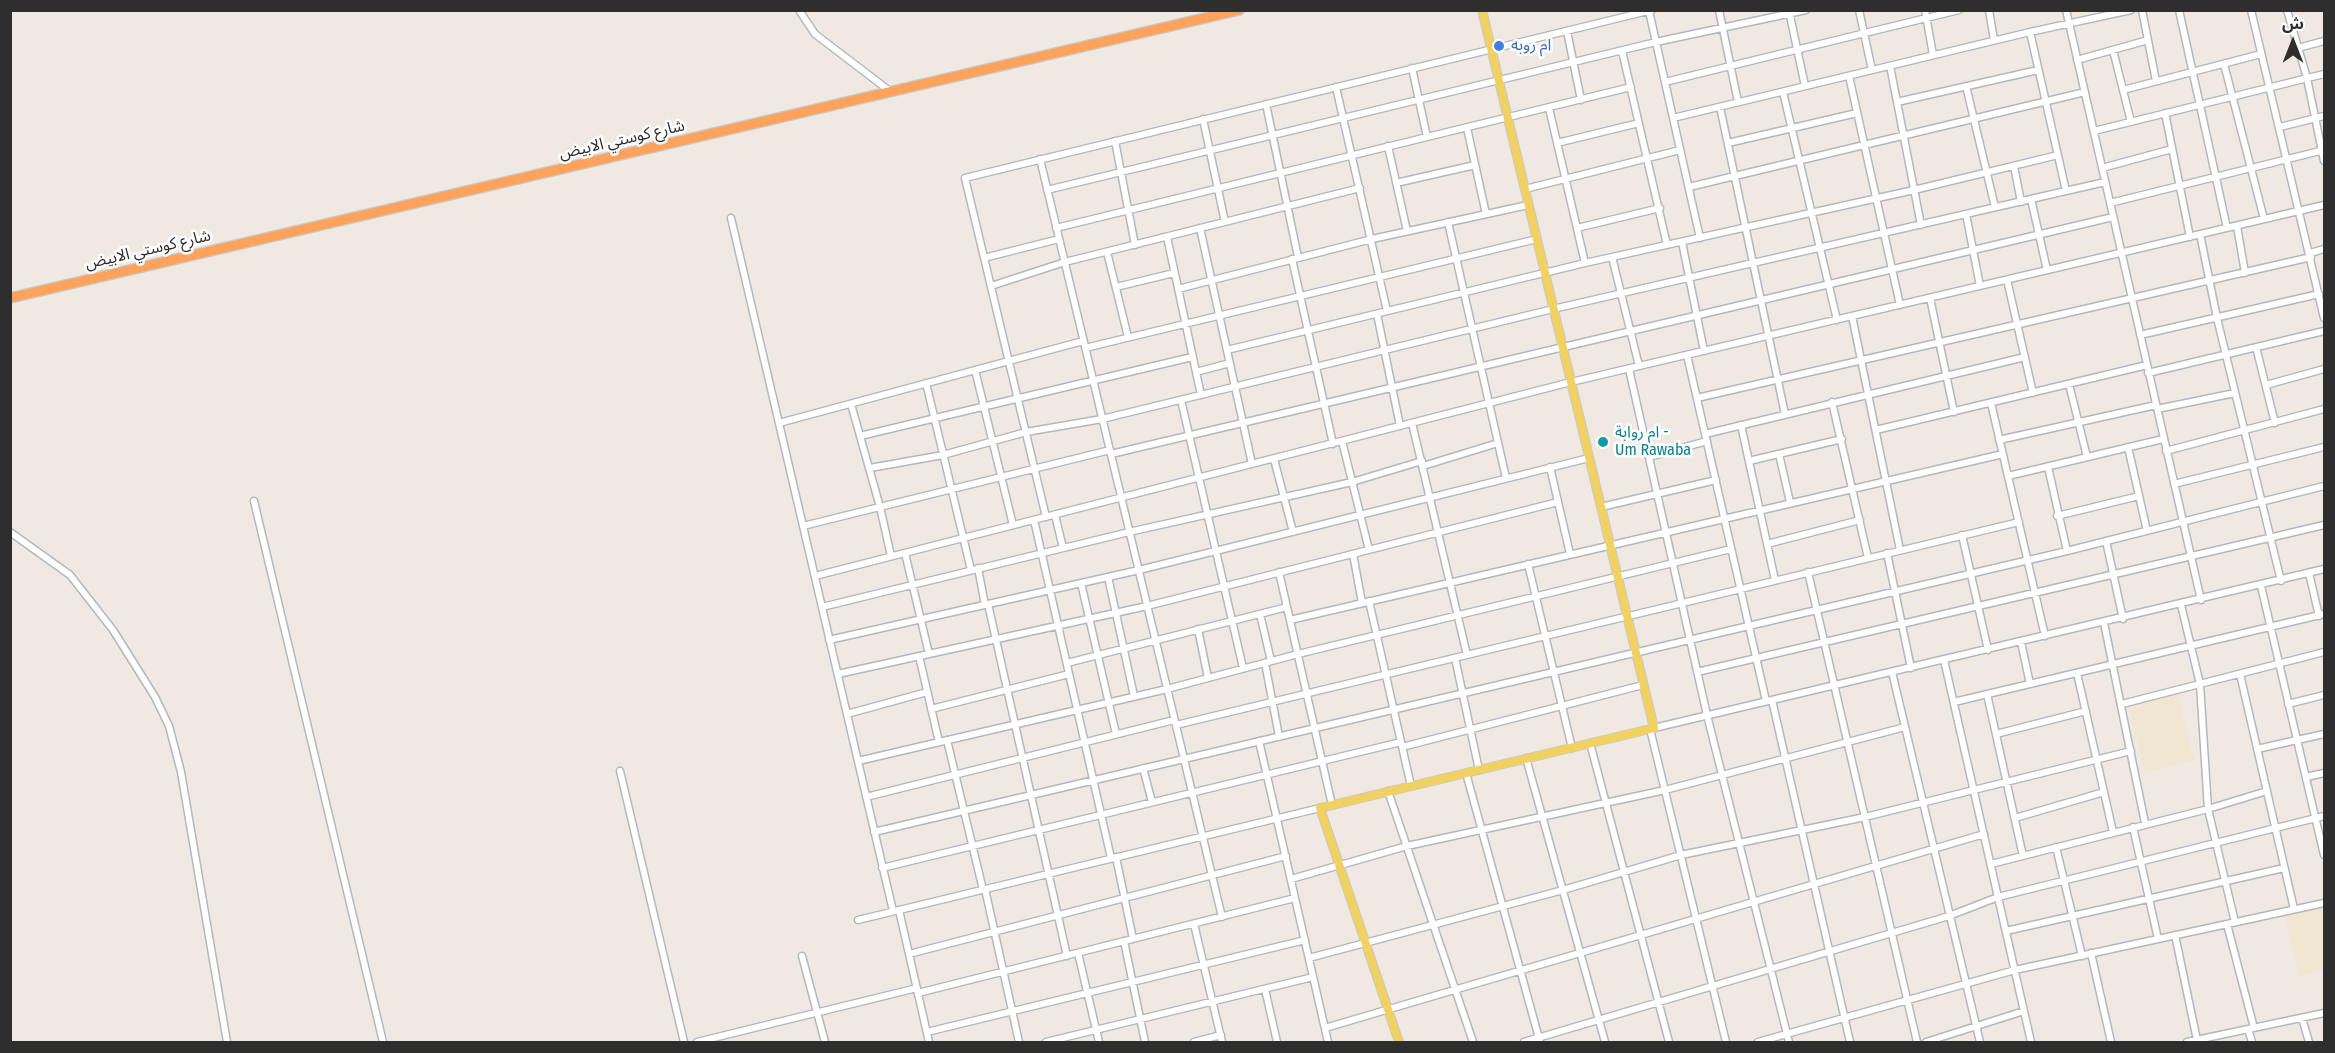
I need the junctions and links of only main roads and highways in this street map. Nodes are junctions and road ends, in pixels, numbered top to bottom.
1 (1239, 10) edge
2 (1482, 10) edge
3 (10, 298) edge
4 (1399, 1042) edge

1 - 3 highway, شارع كوستي الابيض
2 - 4 main road

